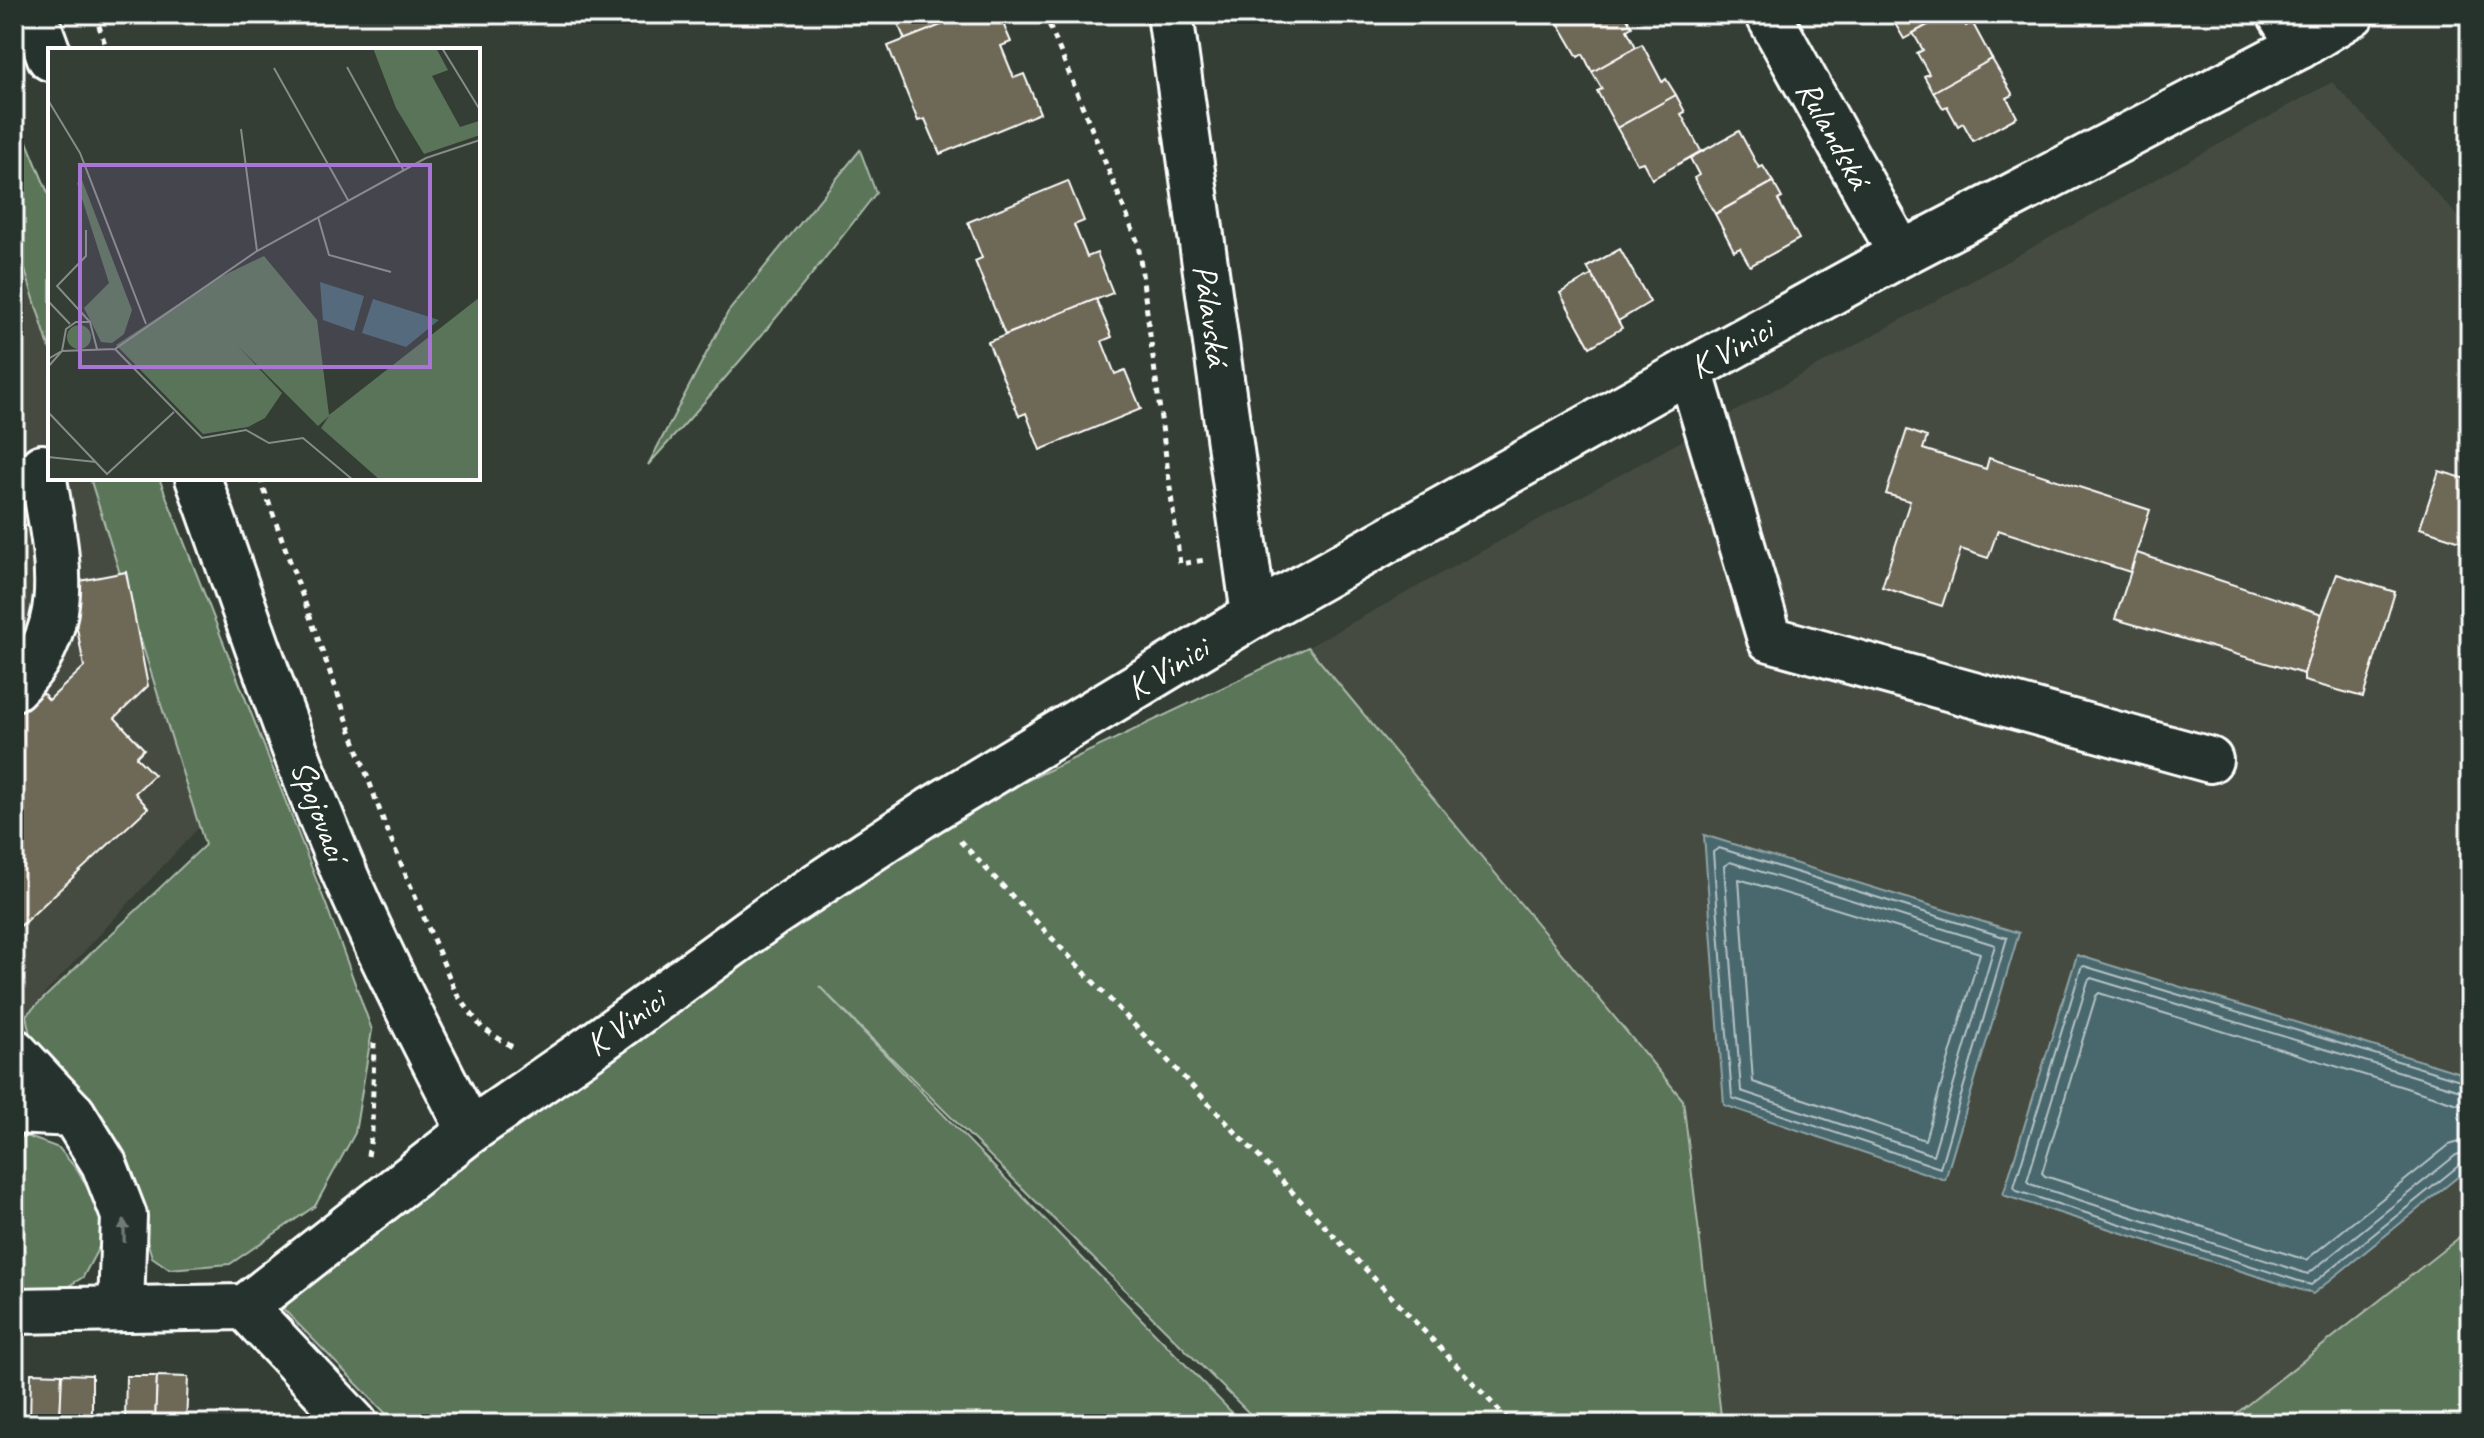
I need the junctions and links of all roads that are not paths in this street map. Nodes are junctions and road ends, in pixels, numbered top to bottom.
1 (34, 14) edge
2 (1170, 14) edge
3 (1768, 14) edge
4 (2352, 14) edge
5 (2290, 30) edge
6 (48, 52) edge
7 (1901, 254) junction
8 (1690, 370) junction
9 (42, 467) dead end
10 (199, 480) edge
11 (1254, 615) junction
12 (14, 688) edge
13 (2210, 760) dead end
14 (14, 1051) edge
15 (14, 1111) edge
16 (73, 1114) junction
17 (470, 1131) junction
18 (245, 1307) junction
19 (121, 1309) junction
20 (14, 1311) edge
21 (355, 1424) edge

1 - 6 street
2 - 11 street, Pálavská
3 - 7 street, Rulandská
4 - 5 street, K Vinici
5 - 7 street, K Vinici
7 - 8 street, K Vinici
8 - 11 street, K Vinici
8 - 13 street
9 - 12 street
10 - 17 street, Spojovací
11 - 17 street, K Vinici
14 - 16 street
15 - 16 street
19 -> 16 street
17 - 18 street, K Vinici
18 - 19 street
18 - 21 street
19 - 20 street

